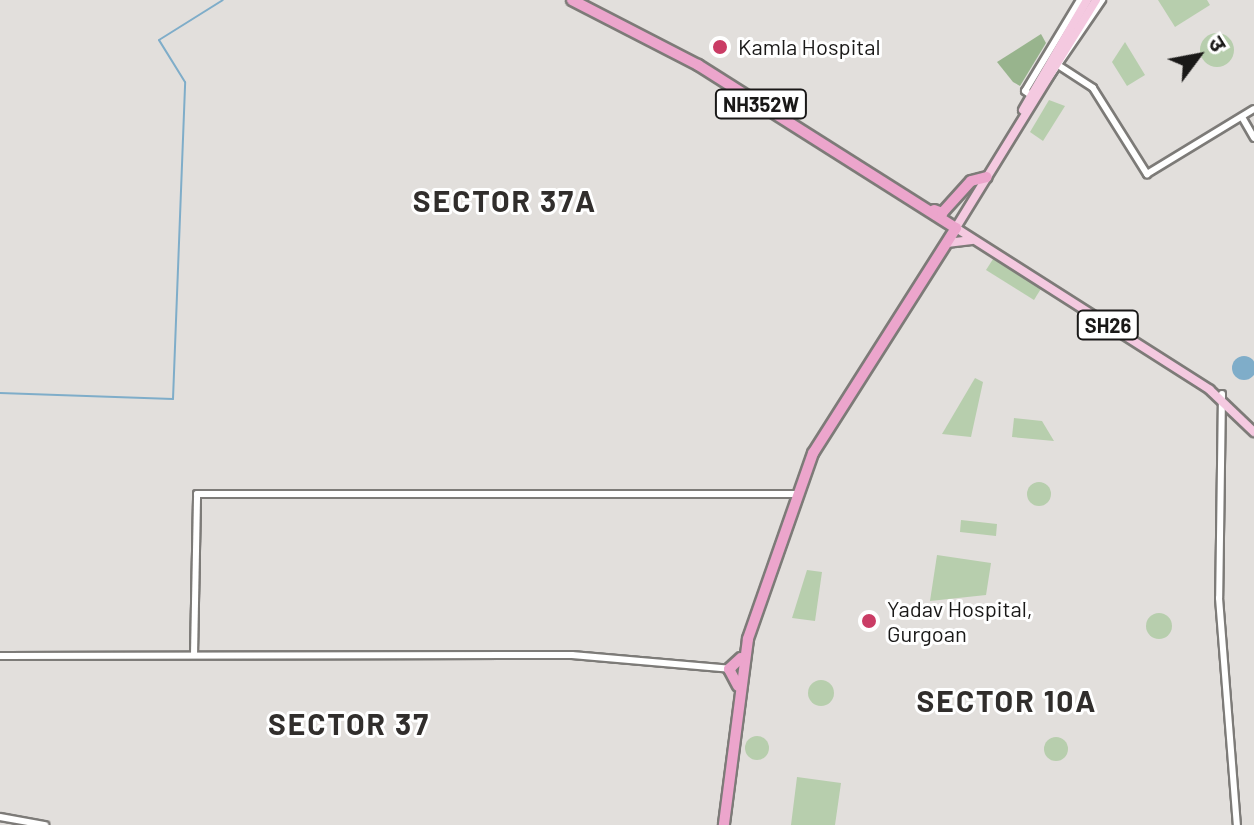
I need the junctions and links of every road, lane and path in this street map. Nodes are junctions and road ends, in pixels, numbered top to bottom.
1 (572, 0) edge
2 (582, 0) edge
3 (1080, 0) edge
4 (1087, 0) edge
5 (1099, 0) edge
6 (1061, 67) junction
7 (1032, 97) junction
8 (1254, 109) edge
9 (1242, 117) junction
10 (1254, 138) edge
11 (985, 177) junction
12 (952, 223) junction
13 (973, 240) junction
14 (947, 243) junction
15 (1222, 397) junction
16 (838, 408) junction
17 (1254, 425) edge
18 (1254, 432) edge
19 (796, 494) junction
20 (754, 613) junction
21 (194, 655) junction
22 (0, 656) edge
23 (737, 671) junction
24 (0, 817) edge
25 (45, 825) edge
26 (722, 825) edge
27 (1237, 825) edge

1 - 12 highway, NH352W
2 - 12 highway, NH352W
3 - 7 street
4 - 7 main road
5 - 6 street
5 - 7 main road
6 - 7 street
6 - 9 street
7 - 11 main road
8 - 9 street
9 - 10 street
11 - 12 main road
11 - 12 main road
11 - 12 highway
12 - 13 main road, SH26
12 - 14 highway
12 - 15 main road, SH26
12 - 16 highway
13 - 14 main road
13 - 15 main road, SH26
14 - 16 highway
15 - 17 main road, SH26
15 - 18 main road, SH26
15 - 27 street
16 - 19 highway
16 - 20 highway
19 - 20 highway
19 - 21 street
20 - 23 highway
20 - 23 highway
21 - 22 street
21 - 23 street
23 - 26 highway
23 - 26 highway
24 - 25 street

